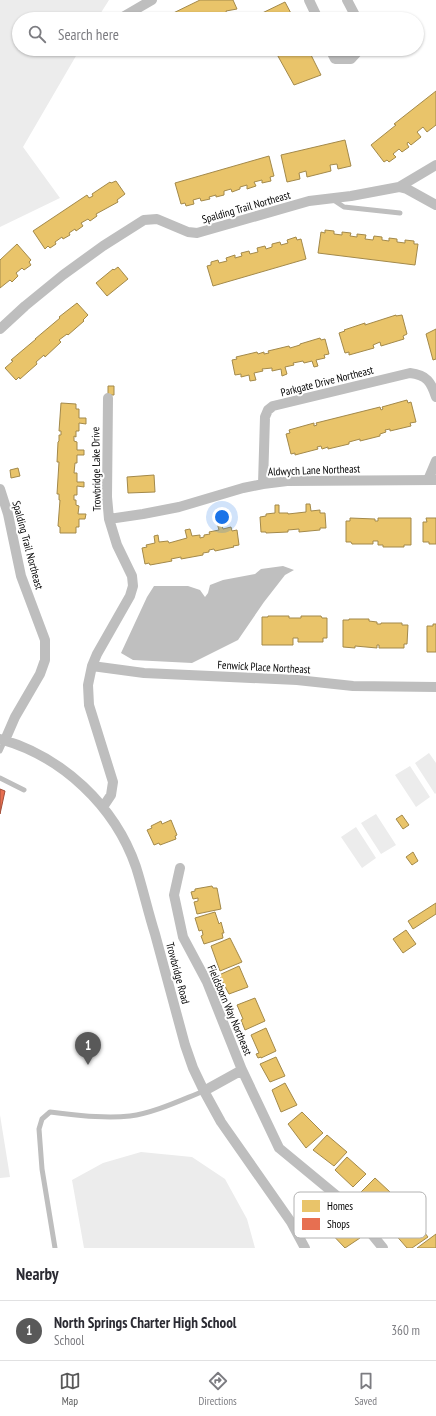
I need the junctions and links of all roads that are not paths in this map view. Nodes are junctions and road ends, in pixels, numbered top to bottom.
1 (152, 0) edge
2 (310, 0) edge
3 (347, 0) edge
4 (131, 12) edge
5 (315, 12) edge
6 (353, 12) edge
7 (333, 56) edge
8 (354, 56) edge
9 (436, 165) edge
10 (399, 187) junction
11 (332, 199) junction
12 (436, 205) edge
13 (400, 214) dead end
14 (0, 329) edge
15 (434, 387) edge
16 (108, 398) dead end
17 (436, 398) edge
18 (436, 461) edge
19 (432, 480) edge
20 (263, 484) junction
21 (0, 489) edge
22 (110, 519) junction
23 (92, 666) junction
24 (436, 687) edge
25 (2, 739) edge
26 (0, 751) edge
27 (0, 778) edge
28 (24, 790) dead end
29 (103, 807) junction
30 (180, 868) dead end
31 (242, 1070) junction
32 (204, 1091) junction
33 (332, 1192) edge
34 (294, 1228) edge
35 (300, 1238) edge
36 (375, 1238) edge
37 (55, 1248) edge
38 (305, 1248) edge
39 (383, 1248) edge

1 - 4 street
2 - 5 street
3 - 6 street
7 - 8 street
9 - 10 street, Spalding Trail Northeast
10 - 11 street, Spalding Trail Northeast
10 - 12 street
11 - 13 lane
11 - 14 street, Spalding Trail Northeast
15 - 17 street
15 - 20 street, Parkgate Drive Northeast
16 - 22 street, Trowbridge Lake Drive
18 - 19 street, Aldwych Lane Northeast
19 - 20 street, Aldwych Lane Northeast
20 - 22 street, Aldwych Lane Northeast
21 - 25 street, Spalding Trail Northeast
22 - 23 street, Trowbridge Lake Drive
23 - 24 street, Fenwick Place Northeast
23 - 29 street, Trowbridge Lake Drive
25 - 26 lane
25 - 29 street, Trowbridge Road
27 - 28 lane
29 - 32 street, Trowbridge Road
30 - 31 street, Fieldsborn Way Northeast
31 - 32 street, Fieldsborn Way Northeast
31 - 33 street, Fieldsborn Way Northeast
32 - 34 street, Trowbridge Road
32 - 37 lane
35 - 38 street, Trowbridge Road
36 - 39 street, Fieldsborn Way Northeast

